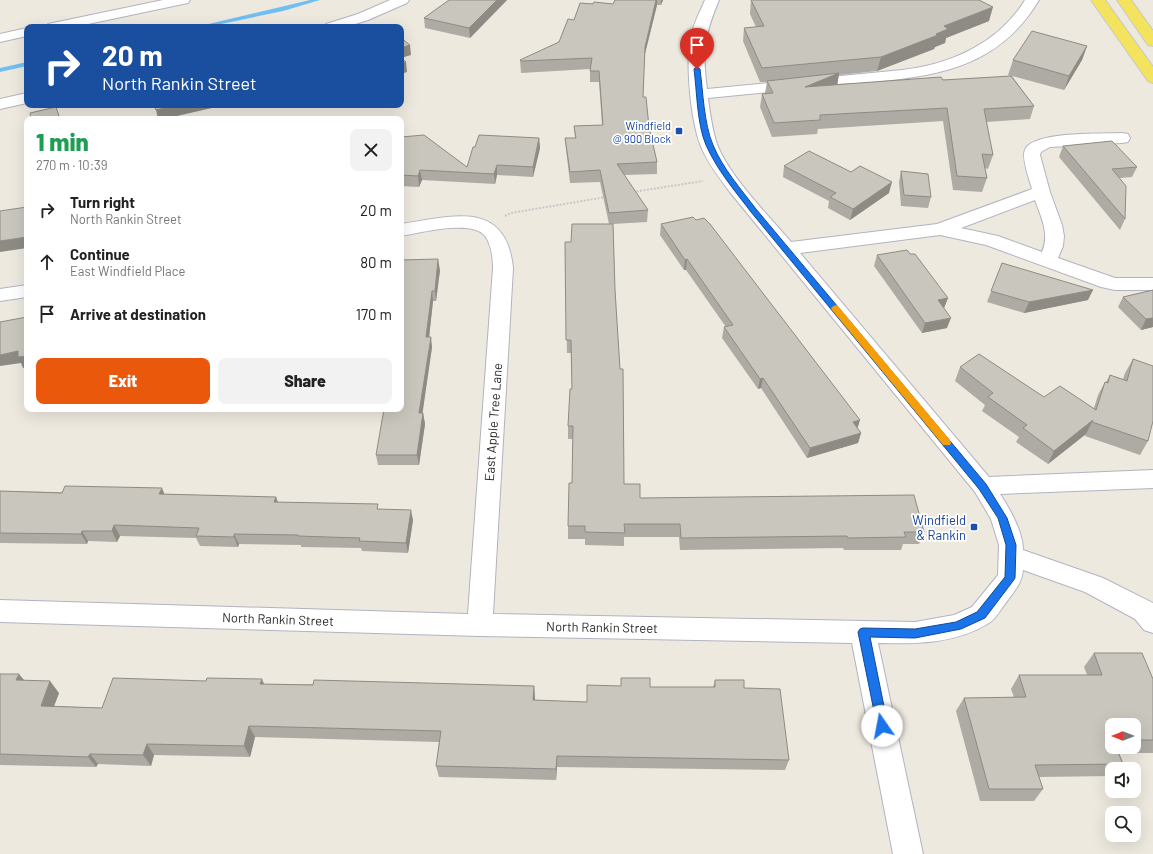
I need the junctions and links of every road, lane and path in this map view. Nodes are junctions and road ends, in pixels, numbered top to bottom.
1 (183, 0) edge
2 (402, 0) edge
3 (712, 0) edge
4 (1032, 0) edge
5 (1098, 0) edge
6 (1124, 0) edge
7 (67, 24) edge
8 (341, 24) edge
9 (24, 33) edge
10 (0, 38) edge
11 (1153, 42) edge
12 (1153, 78) edge
13 (700, 94) junction
14 (24, 99) edge
15 (0, 104) edge
16 (1122, 138) dead end
17 (727, 176) junction
18 (1041, 192) junction
19 (627, 194) edge
20 (611, 196) edge
21 (484, 226) junction
22 (940, 229) junction
23 (404, 230) edge
24 (786, 249) junction
25 (1048, 260) junction
26 (1153, 284) edge
27 (24, 291) edge
28 (0, 295) edge
29 (1153, 479) edge
30 (983, 486) junction
31 (1011, 556) junction
32 (0, 612) edge
33 (1153, 622) edge
34 (480, 625) junction
35 (863, 632) junction
36 (908, 854) edge

1 - 7 street
2 - 8 street
3 - 13 street, North Rankin Street
4 - 13 street
5 - 12 main road
6 - 11 main road
9 - 10 street
13 - 17 street, North Rankin Street
14 - 15 street
16 - 18 street
17 - 19 path
17 - 24 street, North Rankin Street
18 - 22 street
18 - 25 street
20 - 21 path
21 - 23 street
21 - 34 street, East Apple Tree Lane
22 - 24 street
22 - 25 street
24 - 30 street, North Rankin Street
25 - 26 street
27 - 28 street
29 - 30 street
30 - 31 street, North Rankin Street
31 - 33 street
31 - 35 street, North Rankin Street
32 - 34 street, North Rankin Street
34 - 35 street, North Rankin Street
35 - 36 street

